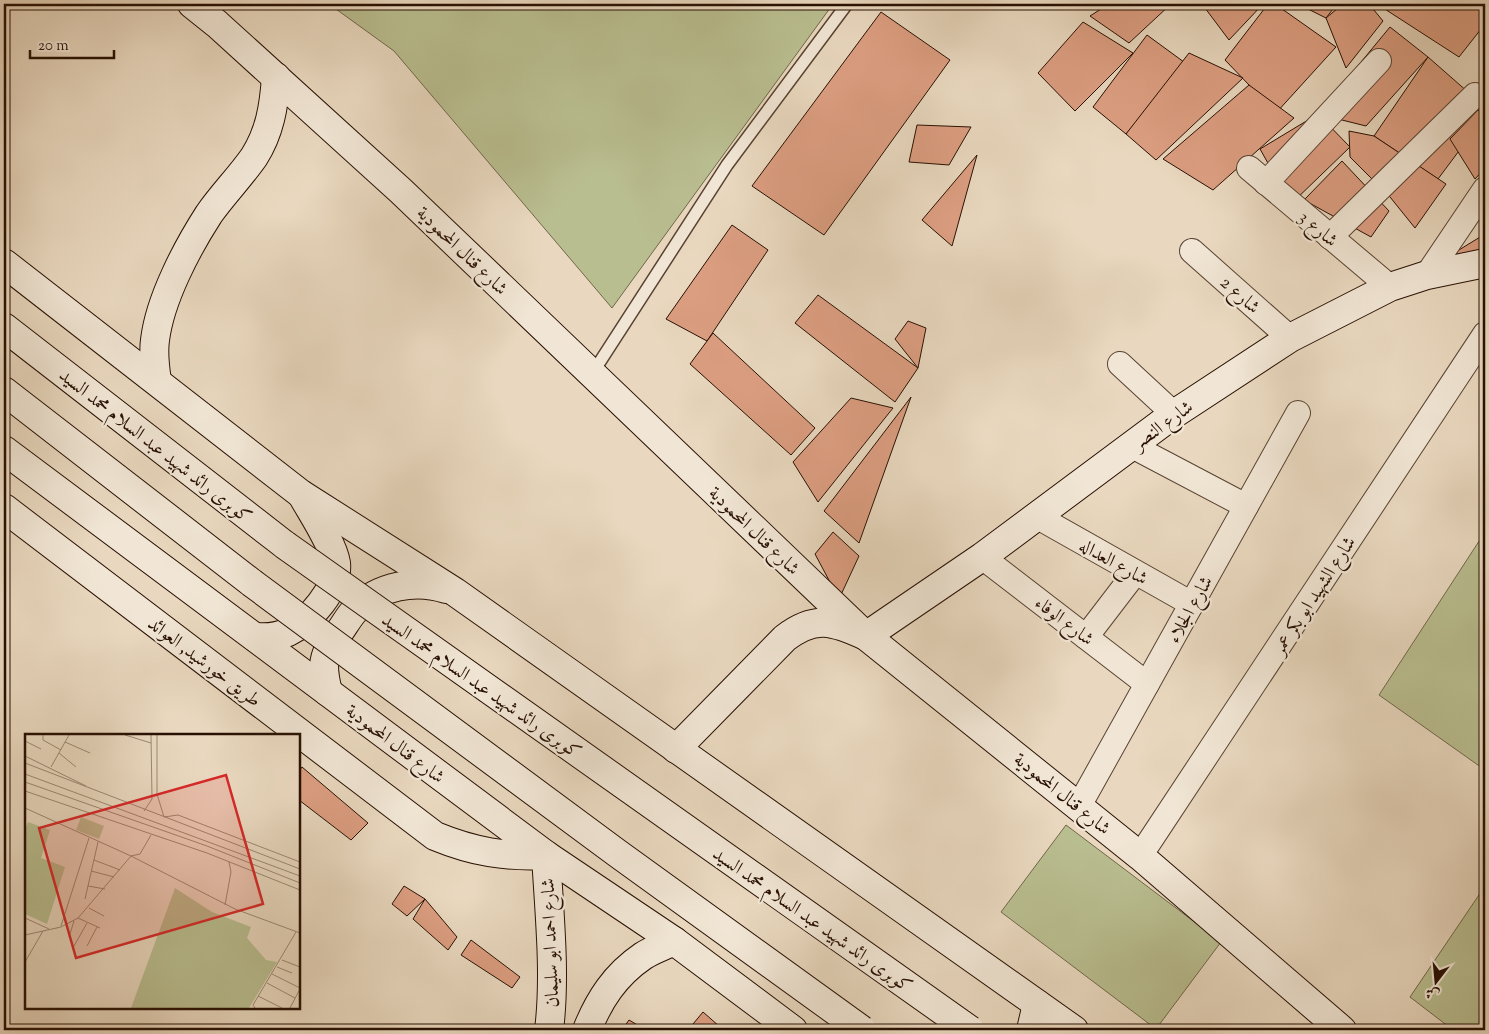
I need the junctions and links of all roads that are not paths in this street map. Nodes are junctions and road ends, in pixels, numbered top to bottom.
1 (192, 4) edge
2 (848, 4) edge
3 (1379, 61) dead end
4 (276, 77) junction
5 (1475, 95) dead end
6 (1485, 189) edge
7 (1330, 237) junction
8 (1192, 251) dead end
9 (4, 263) edge
10 (1485, 264) edge
11 (1427, 274) junction
12 (1390, 287) junction
13 (4, 327) edge
14 (1485, 334) edge
15 (1290, 338) junction
16 (1120, 364) dead end
17 (592, 374) junction
18 (157, 381) junction
19 (4, 391) edge
20 (1298, 412) dead end
21 (1174, 414) junction
22 (1132, 446) junction
23 (4, 450) edge
24 (301, 494) junction
25 (1246, 506) junction
26 (4, 508) edge
27 (1036, 516) junction
28 (982, 557) junction
29 (1135, 572) junction
30 (454, 592) junction
31 (1192, 604) junction
32 (866, 636) junction
33 (254, 637) junction
34 (1086, 637) junction
35 (1147, 684) junction
36 (328, 692) junction
37 (676, 749) junction
38 (1079, 806) junction
39 (546, 855) junction
40 (1140, 856) junction
41 (674, 940) junction
42 (1037, 1004) junction
43 (549, 1030) edge
44 (587, 1030) edge
45 (793, 1030) edge
46 (862, 1030) edge
47 (970, 1030) edge
48 (1031, 1030) edge
49 (1074, 1030) edge
50 (1342, 1030) edge

1 - 4 main road, شارع قنال المحمودية
2 - 17 lane
3 - 7 street, شارع 3
4 - 17 main road, شارع قنال المحمودية
4 - 18 main road
5 - 7 street
6 - 11 street
7 - 12 street, شارع 3
8 - 15 street, شارع 2
9 - 18 main road
10 - 11 main road, شارع النصر
11 - 12 main road, شارع النصر
12 - 15 main road, شارع النصر
13 - 47 main road, كوبرى رائد شهيد عبد السلام محمد السيد, bridge
14 - 40 street, شارع الشهيد ابو بكر عمر
15 - 21 main road, شارع النصر
16 - 21 street
17 - 32 main road, شارع قنال المحمودية
18 - 24 main road
19 - 46 main road, bridge
20 - 25 street, شارع الجلاء
21 - 22 main road, شارع النصر
22 - 25 street
22 - 27 main road, شارع النصر
23 - 33 main road, شارع قنال المحمودية
24 - 30 main road
24 - 33 main road
25 - 31 street, شارع الجلاء
26 - 39 main road, طريق خورشيد, العوائد
27 - 28 main road, شارع النصر
27 - 29 street, شارع العداله
28 - 32 main road, شارع النصر
28 - 34 street, شارع الوفاء
29 - 31 street, شارع العداله
29 - 34 street
30 - 36 main road
30 - 37 main road
31 - 35 street, شارع الجلاء
32 - 37 main road
32 - 38 main road, شارع قنال المحمودية
33 - 36 main road, شارع قنال المحمودية
34 - 35 street, شارع الوفاء
35 - 38 street, شارع الجلاء
36 - 39 main road, شارع قنال المحمودية
37 - 42 main road
38 - 40 main road, شارع قنال المحمودية
39 - 41 main road, شارع قنال المحمودية
39 - 43 main road, شارع احمد ابو سليمان
40 - 50 main road, شارع قنال المحمودية
41 - 44 main road
41 - 45 main road, شارع قنال المحمودية
42 - 48 main road
42 - 49 main road

